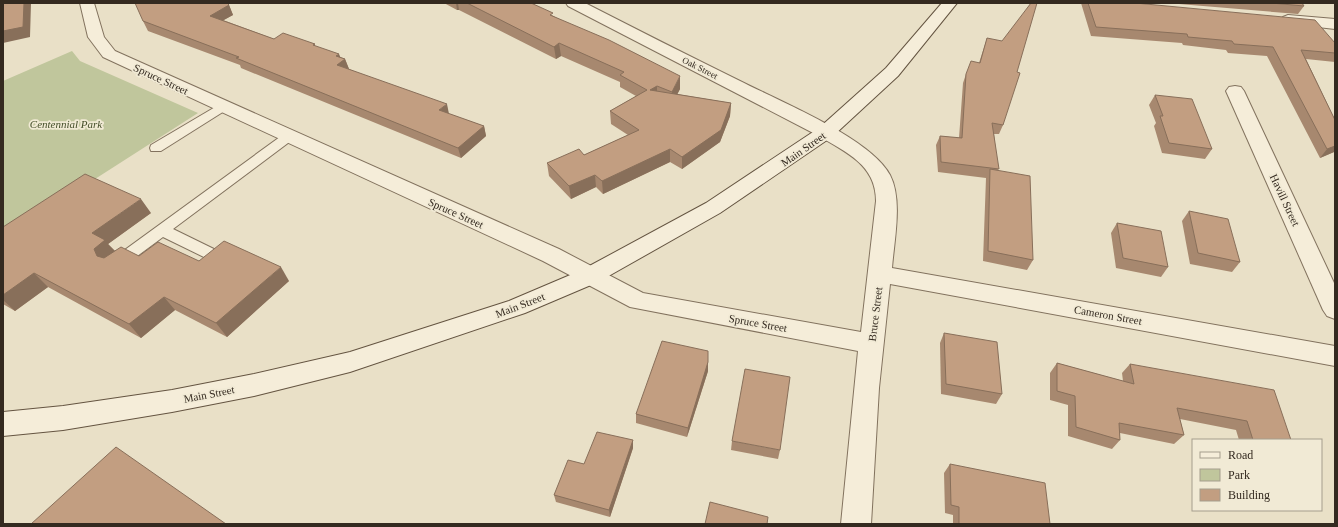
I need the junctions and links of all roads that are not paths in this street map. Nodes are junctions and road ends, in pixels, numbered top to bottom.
1 (87, 3) edge
2 (573, 3) edge
3 (950, 3) edge
4 (1272, 18) edge
5 (1335, 24) edge
6 (1235, 91) dead end
7 (222, 107) junction
8 (826, 132) junction
9 (288, 137) junction
10 (156, 148) dead end
11 (162, 230) junction
12 (214, 256) edge
13 (115, 264) edge
14 (880, 274) junction
15 (590, 276) junction
16 (1335, 310) edge
17 (871, 344) junction
18 (1335, 356) edge
19 (3, 424) edge
20 (856, 524) edge

1 - 7 street, Spruce Street
2 - 8 street, Oak Street
3 - 8 street, Main Street
4 - 5 street
6 - 16 street, Havill Street
7 - 9 street, Spruce Street
7 - 10 lane
8 - 14 street, Bruce Street
8 - 15 street, Main Street
9 - 11 lane
9 - 15 street, Spruce Street
11 - 12 lane
11 - 13 lane
14 - 17 street, Bruce Street
14 - 18 street, Cameron Street
15 - 17 street, Spruce Street
15 - 19 street, Main Street
17 - 20 street, Bruce Street

